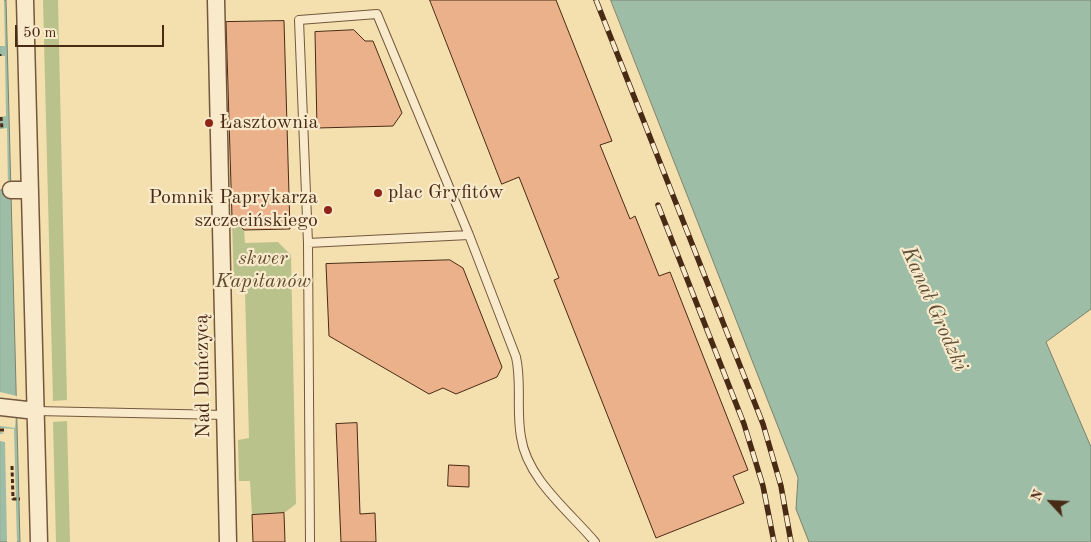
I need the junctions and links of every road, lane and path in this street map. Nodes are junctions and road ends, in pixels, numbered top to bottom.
1 (25, 0) edge
2 (216, 0) edge
3 (1, 116) dead end
4 (2, 129) dead end
5 (11, 190) dead end
6 (30, 190) junction
7 (469, 234) junction
8 (308, 242) junction
9 (0, 407) edge
10 (36, 411) junction
11 (226, 415) junction
12 (0, 430) edge
13 (5, 430) dead end
14 (12, 466) dead end
15 (21, 499) dead end
16 (39, 542) edge
17 (228, 542) edge
18 (310, 542) edge
19 (595, 542) edge

1 - 6 street
2 - 11 street, Nad Duńczycą
3 - 4 path
5 - 6 street
6 - 10 street
7 - 8 lane
7 - 8 lane
7 - 19 lane
8 - 18 lane
9 - 10 street
10 - 11 lane
10 - 16 street
11 - 17 street, Nad Duńczycą
12 - 13 path
14 - 15 path

